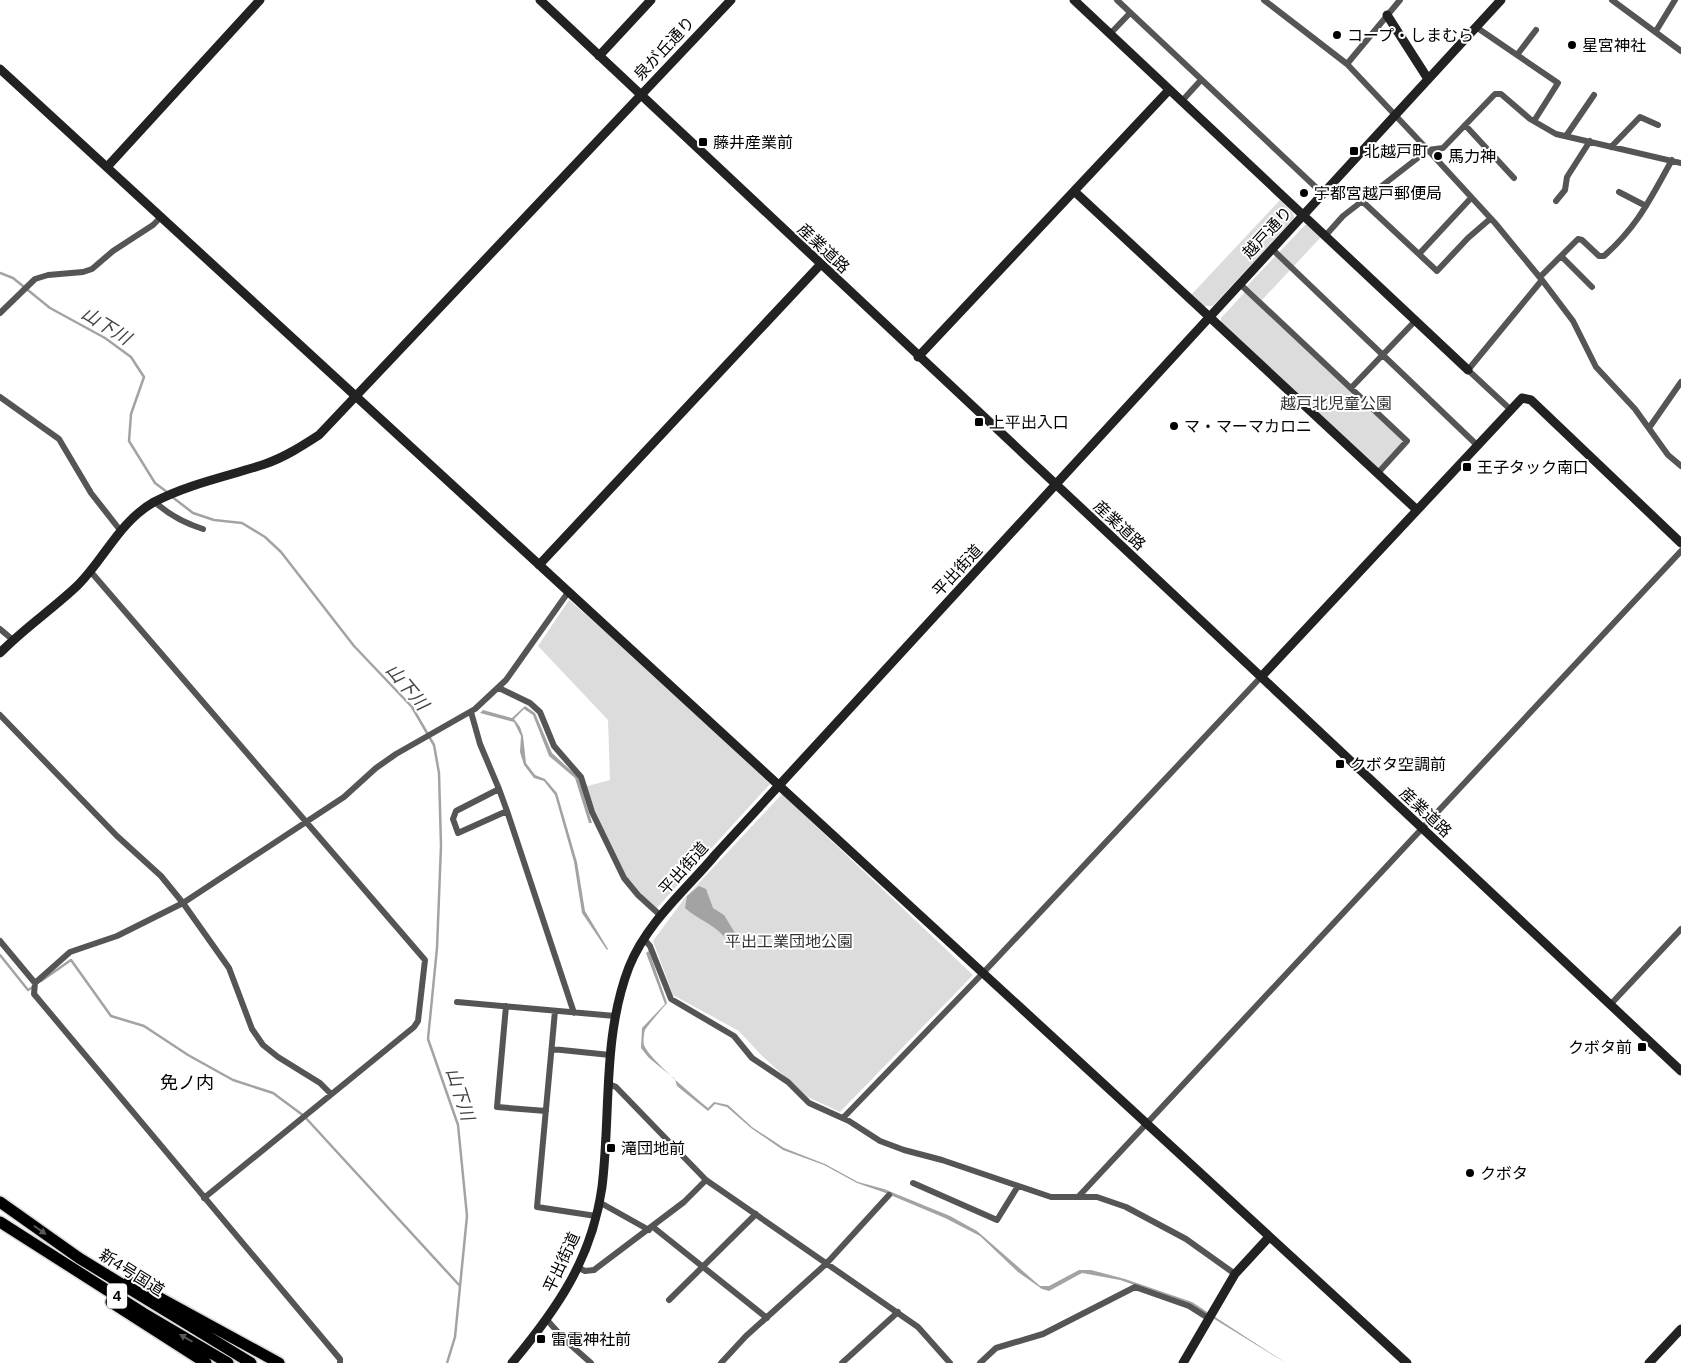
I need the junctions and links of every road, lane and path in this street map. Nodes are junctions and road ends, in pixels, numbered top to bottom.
1 (260, 0) edge
2 (540, 0) edge
3 (651, 0) edge
4 (731, 0) edge
5 (1074, 0) edge
6 (1117, 0) edge
7 (1264, 0) edge
8 (1400, 0) edge
9 (1612, 0) edge
10 (1675, 0) edge
11 (1498, 1) edge
12 (1130, 13) junction
13 (1387, 15) junction
14 (1476, 27) junction
15 (1536, 30) dead end
16 (1656, 31) junction
17 (1110, 34) junction
18 (1681, 50) edge
19 (1517, 55) junction
20 (598, 56) junction
21 (1347, 64) junction
22 (0, 69) edge
23 (1428, 79) junction
24 (1201, 80) junction
25 (1169, 90) junction
26 (640, 95) junction
27 (1594, 95) dead end
28 (1181, 102) junction
29 (1394, 116) junction
30 (1534, 121) junction
31 (1466, 125) junction
32 (1658, 125) dead end
33 (1566, 136) junction
34 (1590, 142) junction
35 (1611, 146) junction
36 (1428, 150) junction
37 (1672, 160) junction
38 (1681, 163) edge
39 (107, 167) junction
40 (1514, 178) dead end
41 (1074, 191) junction
42 (1618, 192) dead end
43 (1323, 194) junction
44 (1471, 198) junction
45 (1556, 200) dead end
46 (1362, 201) junction
47 (1646, 206) junction
48 (1304, 214) junction
49 (161, 216) junction
50 (1490, 218) junction
51 (1326, 235) junction
52 (1272, 249) junction
53 (1418, 254) junction
54 (1562, 256) junction
55 (820, 265) junction
56 (1541, 279) junction
57 (1240, 284) junction
58 (1592, 286) dead end
59 (0, 313) edge
60 (1209, 318) junction
61 (1416, 320) junction
62 (1382, 355) junction
63 (918, 357) junction
64 (1468, 370) junction
65 (1681, 382) edge
66 (1351, 388) junction
67 (0, 397) edge
68 (356, 397) junction
69 (1511, 410) junction
70 (1649, 428) junction
71 (1478, 446) junction
72 (1681, 466) edge
73 (1376, 474) junction
74 (1055, 485) junction
75 (155, 502) junction
76 (1417, 510) junction
77 (203, 529) dead end
78 (120, 530) junction
79 (1681, 543) edge
80 (1681, 551) edge
81 (539, 565) junction
82 (91, 572) junction
83 (569, 592) junction
84 (0, 629) edge
85 (13, 640) junction
86 (0, 653) edge
87 (1261, 677) junction
88 (499, 688) junction
89 (471, 712) junction
90 (0, 715) edge
91 (778, 786) junction
92 (500, 789) junction
93 (507, 811) junction
94 (306, 822) junction
95 (1422, 828) junction
96 (183, 902) junction
97 (661, 916) junction
98 (1681, 929) edge
99 (644, 939) junction
100 (0, 941) edge
101 (983, 973) junction
102 (34, 983) junction
103 (457, 1002) dead end
104 (1610, 1005) junction
105 (506, 1006) junction
106 (555, 1011) junction
107 (574, 1013) junction
108 (615, 1016) junction
109 (552, 1049) junction
110 (610, 1055) junction
111 (1681, 1071) edge
112 (609, 1084) junction
113 (332, 1094) junction
114 (546, 1111) junction
115 (843, 1118) junction
116 (1146, 1122) junction
117 (706, 1180) junction
118 (913, 1183) dead end
119 (1018, 1186) junction
120 (888, 1195) dead end
121 (1079, 1196) junction
122 (204, 1198) junction
123 (0, 1202) edge
124 (599, 1202) junction
125 (756, 1214) junction
126 (596, 1216) junction
127 (4, 1224) edge
128 (651, 1229) junction
129 (1269, 1237) junction
130 (79, 1258) junction
131 (826, 1264) junction
132 (579, 1268) junction
133 (704, 1268) junction
134 (1235, 1274) junction
135 (669, 1300) dead end
136 (898, 1312) junction
137 (767, 1318) junction
138 (1208, 1318) junction
139 (547, 1320) junction
140 (1681, 1329) edge
141 (1405, 1362) edge
142 (206, 1363) edge
143 (228, 1363) edge
144 (251, 1363) edge
145 (279, 1363) edge
146 (340, 1363) edge
147 (512, 1363) edge
148 (591, 1363) edge
149 (721, 1363) edge
150 (842, 1363) edge
151 (950, 1363) edge
152 (980, 1363) edge
153 (1183, 1363) edge
154 (1649, 1363) edge

1 - 39 street
2 - 20 street, 産業道路
3 - 20 street
4 - 26 street, 泉が丘通り
5 - 17 street
6 - 12 street
7 - 21 street
8 - 13 street
9 - 16 street
10 - 16 street
11 - 14 street, 越戸通り
12 - 17 street
12 - 24 street
13 - 21 street
13 - 23 street
14 - 19 street
14 - 23 street, 越戸通り
15 - 19 street
16 - 18 street
17 - 25 street
19 - 30 street
20 - 26 street, 産業道路
21 - 29 street
22 - 39 street
23 - 29 street, 越戸通り
24 - 28 street
24 - 43 street
25 - 28 street
25 - 41 street
26 - 55 street, 産業道路
26 - 68 street, 泉が丘通り
27 - 33 street
28 - 48 street
29 - 36 street
29 - 43 street, 越戸通り
30 - 31 street
30 - 33 street
31 - 36 street
31 - 40 street
32 - 35 street
33 - 34 street
34 - 35 street
34 - 45 street
35 - 37 street
36 - 44 street
36 - 46 street
37 - 38 street
37 - 47 street
39 - 49 street
41 - 60 street
41 - 63 street
42 - 47 street
43 - 48 street, 越戸通り
44 - 50 street
44 - 53 street
46 - 51 street
46 - 53 street
47 - 54 street
48 - 51 street
48 - 52 street, 越戸通り
49 - 59 street
49 - 68 street
50 - 53 street
50 - 56 street
51 - 61 street
52 - 57 street, 越戸通り
52 - 62 street
54 - 56 street
54 - 58 street
55 - 63 street, 産業道路
55 - 81 street
56 - 64 street
56 - 70 street
57 - 60 street, 越戸通り
57 - 66 street
60 - 73 street
60 - 74 street, 越戸通り
61 - 62 street
61 - 64 street
62 - 66 street
62 - 71 street
63 - 74 street, 産業道路
64 - 69 street
65 - 70 street
66 - 73 street
67 - 78 street
68 - 75 street, 泉が丘通り
68 - 81 street
69 - 71 street
69 - 79 street
70 - 72 street
71 - 76 street
73 - 76 street
74 - 87 street, 産業道路
74 - 91 street, 平出街道
75 - 77 street
75 - 78 street, 泉が丘通り
76 - 87 street
78 - 82 street, 泉が丘通り
80 - 95 street
81 - 83 street
82 - 85 street, 泉が丘通り
82 - 94 street
83 - 88 street
83 - 91 street
84 - 85 street
85 - 86 street, 泉が丘通り
87 - 95 street, 産業道路
87 - 101 street
88 - 89 street
88 - 97 street
89 - 92 street
89 - 94 street
90 - 96 street
91 - 97 street, 平出街道
91 - 101 street
92 - 93 street
92 - 93 street
93 - 107 street
94 - 96 street
94 - 113 street
95 - 104 street, 産業道路
95 - 116 street
96 - 102 street
96 - 113 street
97 - 99 street, 平出街道
98 - 104 street
99 - 108 street, 平出街道
99 - 115 street
100 - 102 street
101 - 115 street
101 - 116 street
102 - 122 street
103 - 105 street
104 - 111 street, 産業道路
105 - 106 street
105 - 114 street
106 - 107 street
106 - 109 street
107 - 108 street
108 - 110 street, 平出街道
109 - 110 street
109 - 114 street
110 - 112 street, 平出街道
112 - 117 street
112 - 124 street, 平出街道
113 - 122 street
114 - 126 street
115 - 119 street
116 - 121 street
116 - 129 street
117 - 125 street
117 - 128 street
118 - 119 street
119 - 121 street
120 - 131 street
121 - 134 street
122 - 146 street
123 -> 130 highway, 新4号国道 / 4
124 - 126 street, 平出街道
124 - 128 street
125 - 131 street
125 - 133 street
126 - 132 street, 平出街道
127 - 142 highway
143 -> 127 highway, 新4号国道 / 4
128 - 132 street
128 - 133 street
129 - 134 street
129 - 141 street
130 - 144 highway, 新4号国道 / 4
130 - 145 highway
131 - 136 street
131 - 137 street
132 - 139 street, 平出街道
133 - 135 street
133 - 137 street
134 - 138 street
136 - 150 street
136 - 151 street
137 - 149 street
138 - 152 street
138 - 153 street
139 - 147 street, 平出街道
139 - 148 street
140 - 154 street

